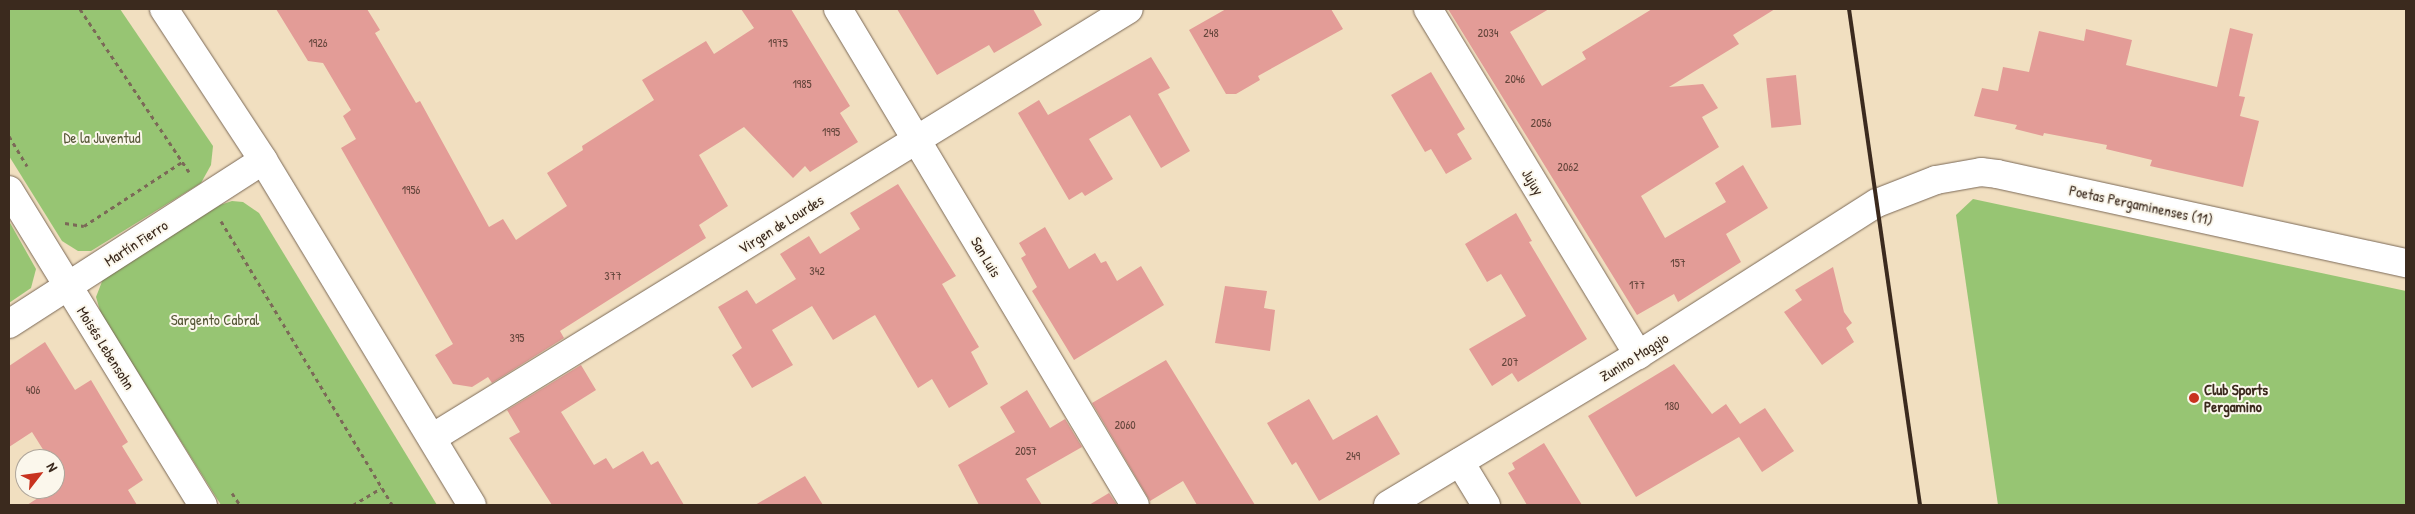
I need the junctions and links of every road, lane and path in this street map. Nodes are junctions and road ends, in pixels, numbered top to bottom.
1 (80, 9) edge
2 (164, 9) edge
3 (838, 9) edge
4 (1129, 9) edge
5 (1428, 9) edge
6 (917, 141) junction
7 (263, 160) junction
8 (182, 162) junction
9 (9, 190) edge
10 (206, 197) junction
11 (1877, 202) joint
12 (63, 223) dead end
13 (2406, 263) edge
14 (69, 288) junction
15 (9, 324) edge
16 (1638, 355) junction
17 (432, 438) junction
18 (1460, 462) junction
19 (382, 488) junction
20 (203, 505) edge
21 (353, 505) edge
22 (392, 505) edge
23 (472, 505) edge
24 (1135, 505) edge
25 (1388, 505) edge
26 (1486, 505) edge

1 - 8 path
2 - 7 street
3 - 6 street, San Luis
4 - 6 street, Virgen de Lourdes
5 - 16 street, Jujuy
6 - 17 street, Virgen de Lourdes
6 - 24 street, San Luis
7 - 10 street, Martín Fierro
7 - 17 street
8 - 10 path
8 - 12 path
9 - 14 street, Moisés Lebensohn
10 - 14 street, Martín Fierro
10 - 19 path
11 - 13 street, Poetas Pergaminenses (11)
11 - 16 street, Zunino Maggio
14 - 15 street, Martín Fierro
14 - 20 street, Moisés Lebensohn
16 - 18 street, Zunino Maggio
17 - 23 street
18 - 25 street, Zunino Maggio
18 - 26 street
19 - 21 path
19 - 22 path

